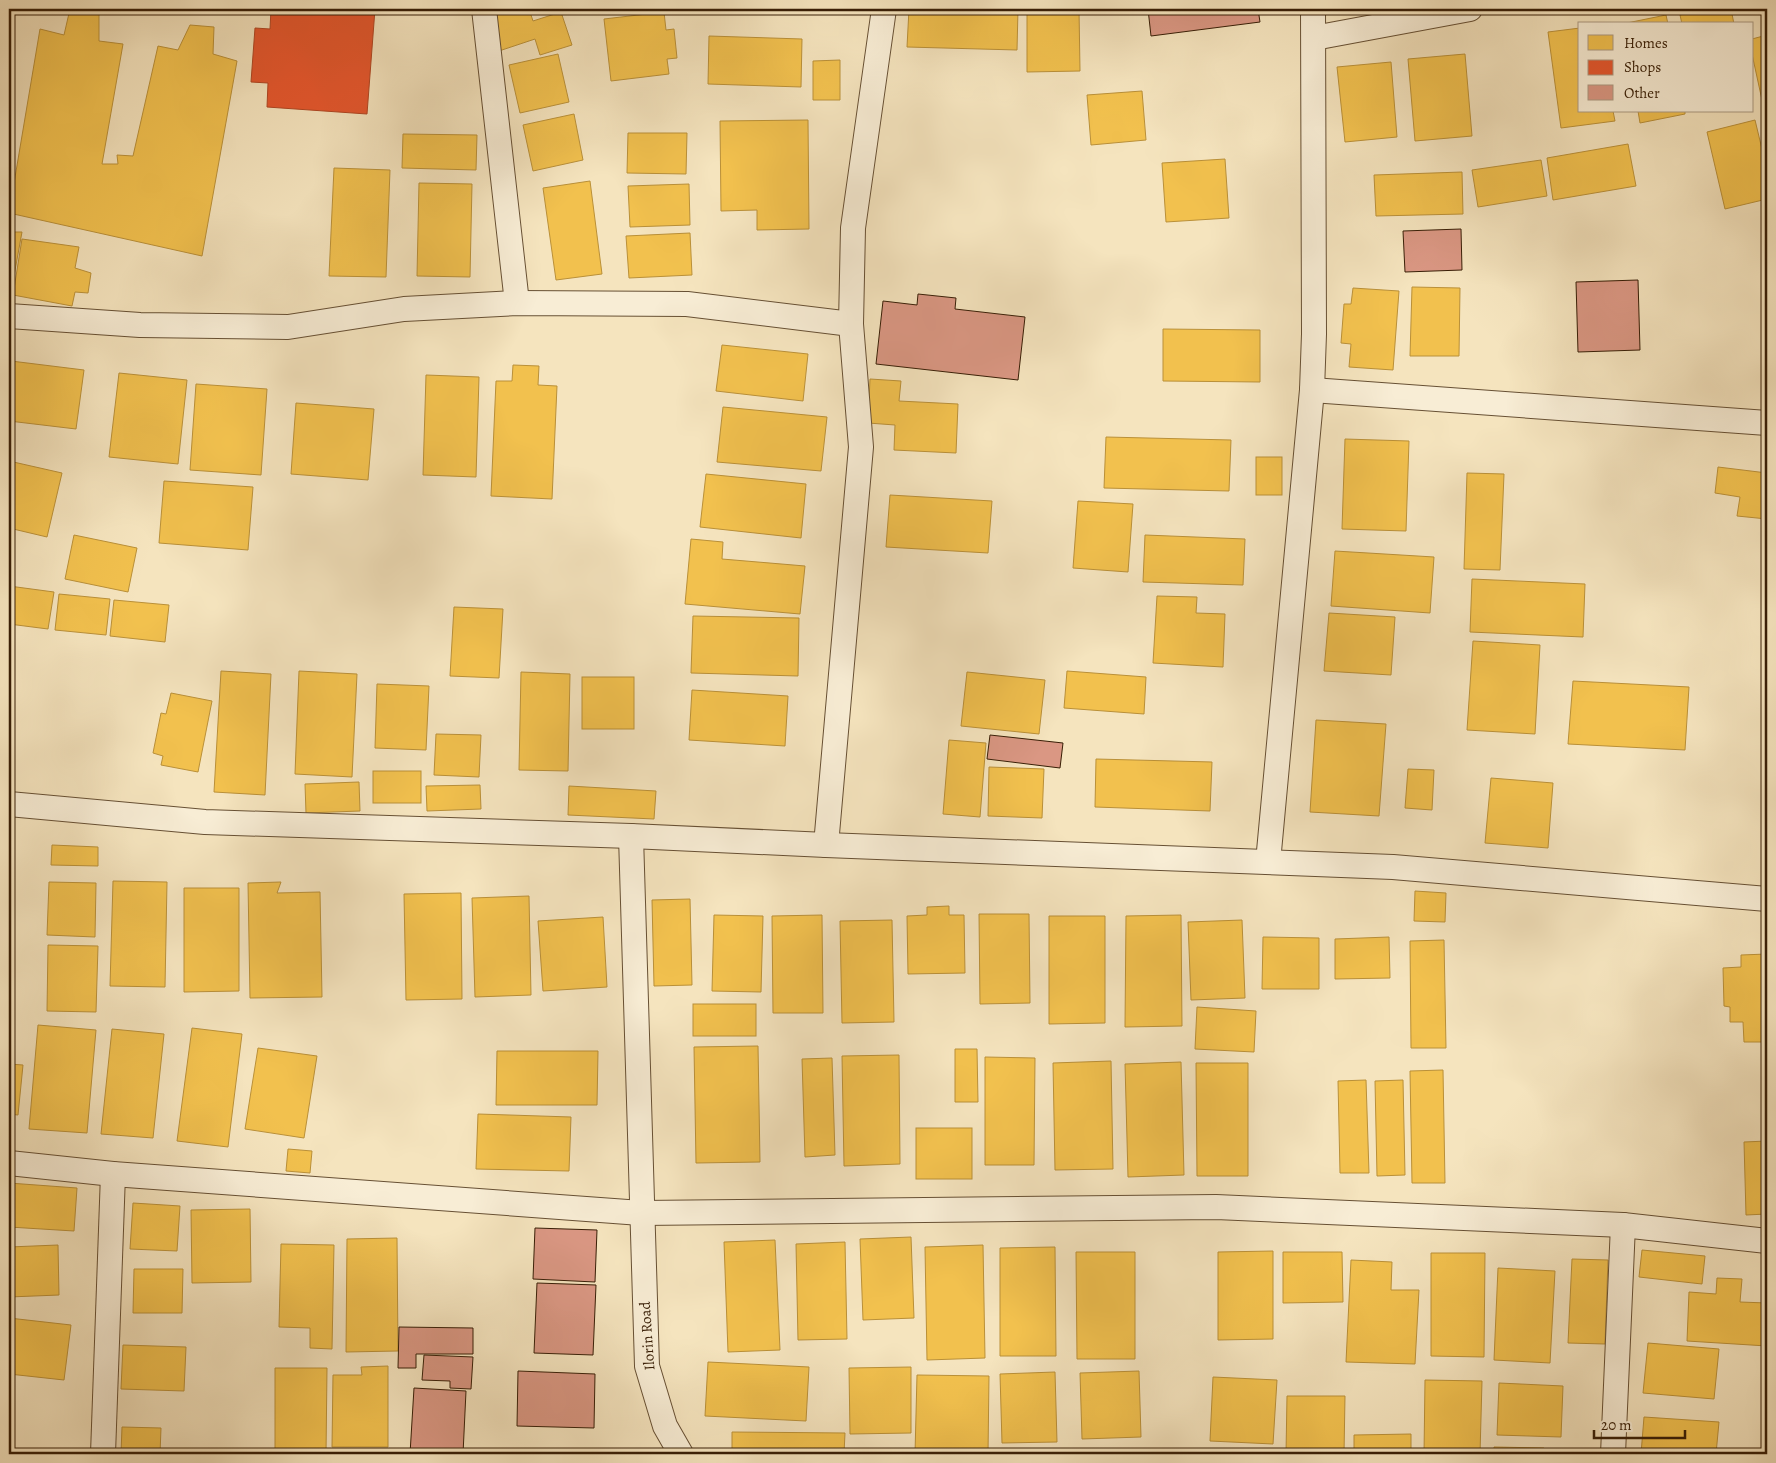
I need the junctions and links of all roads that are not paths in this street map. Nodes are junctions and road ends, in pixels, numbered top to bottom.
1 (484, 9) edge
2 (884, 9) edge
3 (1313, 9) edge
4 (1470, 9) edge
5 (1314, 38) junction
6 (517, 303) junction
7 (9, 316) edge
8 (851, 324) junction
9 (1312, 390) junction
10 (1767, 423) edge
11 (9, 804) edge
12 (631, 836) junction
13 (826, 846) junction
14 (1268, 862) junction
15 (1767, 899) edge
16 (9, 1162) edge
17 (113, 1174) junction
18 (641, 1213) junction
19 (1623, 1225) junction
20 (1767, 1241) edge
21 (103, 1454) edge
22 (680, 1454) edge
23 (1612, 1454) edge

1 - 6 street
2 - 8 street
3 - 5 street
4 - 5 street
5 - 9 street
6 - 7 street
6 - 8 street
8 - 13 street
9 - 10 street
9 - 14 street
11 - 12 street
12 - 13 street
12 - 18 street, Ilorin Road
13 - 14 street
14 - 15 street
16 - 17 street
17 - 18 street
17 - 21 street
18 - 19 street
18 - 22 street, Ilorin Road
19 - 20 street
19 - 23 street

